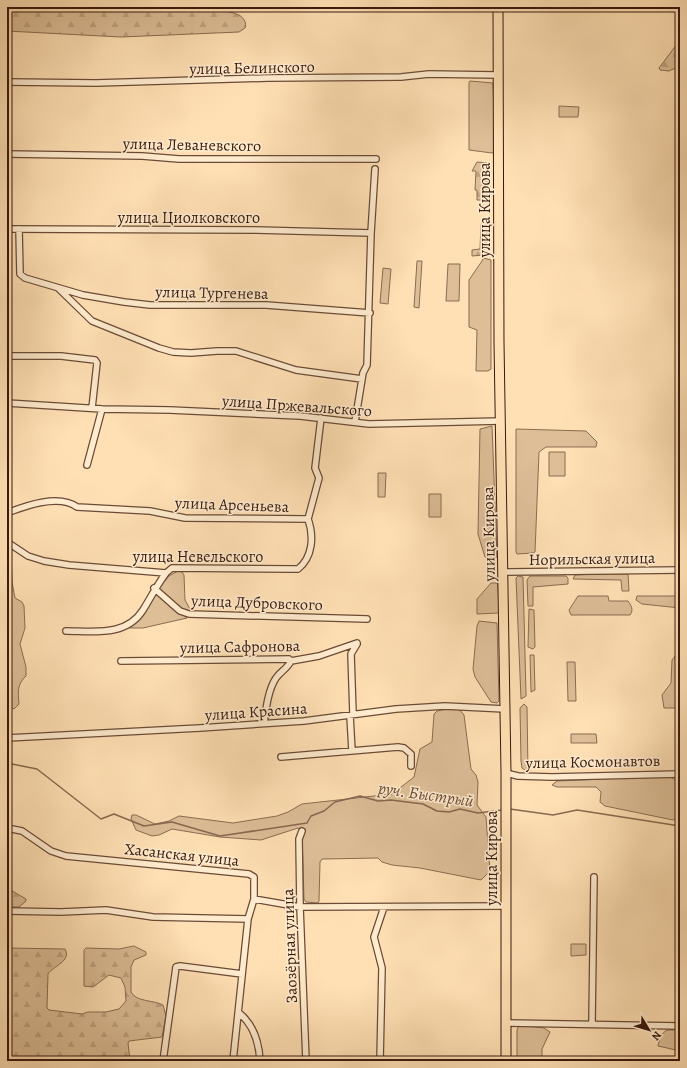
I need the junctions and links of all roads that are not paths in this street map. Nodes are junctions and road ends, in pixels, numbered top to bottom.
1 (498, 7) edge
2 (497, 75) junction
3 (7, 82) edge
4 (7, 154) edge
5 (376, 159) dead end
6 (376, 169) dead end
7 (7, 229) edge
8 (19, 229) junction
9 (371, 232) junction
10 (56, 287) junction
11 (370, 313) junction
12 (7, 356) edge
13 (362, 379) junction
14 (7, 403) edge
15 (92, 408) junction
16 (102, 409) junction
17 (321, 418) junction
18 (501, 421) junction
19 (355, 422) junction
20 (87, 465) dead end
21 (7, 513) edge
22 (308, 519) junction
23 (7, 542) edge
24 (680, 570) edge
25 (504, 572) junction
26 (166, 573) junction
27 (154, 588) junction
28 (367, 619) dead end
29 (66, 631) dead end
30 (121, 661) dead end
31 (291, 661) junction
32 (505, 709) junction
33 (352, 715) junction
34 (264, 723) junction
35 (7, 738) edge
36 (352, 751) junction
37 (281, 757) dead end
38 (411, 766) dead end
39 (506, 773) junction
40 (680, 774) edge
41 (7, 828) edge
42 (302, 831) dead end
43 (594, 877) dead end
44 (254, 900) junction
45 (506, 906) junction
46 (300, 907) junction
47 (384, 907) junction
48 (7, 911) edge
49 (248, 919) junction
50 (242, 974) junction
51 (239, 1013) junction
52 (506, 1023) junction
53 (592, 1023) junction
54 (680, 1026) edge
55 (163, 1061) edge
56 (233, 1061) edge
57 (260, 1061) edge
58 (306, 1061) edge
59 (380, 1061) edge
60 (506, 1061) edge

1 - 2 main road, улица Кирова
2 - 3 street, улица Белинского
2 - 18 main road, улица Кирова
4 - 5 street, улица Леваневского
6 - 9 street
7 - 8 street, улица Циолковского
8 - 9 street, улица Циолковского
8 - 10 street, улица Тургенева
9 - 11 street
10 - 11 street, улица Тургенева
10 - 13 street
11 - 13 street
12 - 15 street
13 - 19 street
14 - 15 street, улица Пржевальского
15 - 16 street, улица Пржевальского
16 - 17 street, улица Пржевальского
16 - 20 street
17 - 19 street, улица Пржевальского
17 - 22 street, улица Арсеньева
18 - 19 street, улица Пржевальского
18 - 25 main road, улица Кирова
21 - 22 street, улица Арсеньева
22 - 26 street, улица Невельского
23 - 26 street, улица Невельского
24 - 25 street, Норильская улица
25 - 32 main road, улица Кирова
26 - 27 street
27 - 28 street, улица Дубровского
27 - 29 street
30 - 31 street, улица Сафронова
31 - 33 street, улица Сафронова
31 - 34 street
32 - 33 street, улица Красина
32 - 39 main road, улица Кирова
33 - 34 street, улица Красина
33 - 36 street
34 - 35 street, улица Красина
36 - 37 street
36 - 38 street
39 - 40 street, улица Космонавтов
39 - 45 main road, улица Кирова
41 - 44 street, Хасанская улица
42 - 46 street, Заозёрная улица
43 - 53 street
44 - 46 street
44 - 49 street
45 - 47 street
45 - 52 main road, улица Кирова
46 - 47 street
46 - 58 street, Заозёрная улица
47 - 59 street
48 - 49 street
49 - 50 street
50 - 51 street
50 - 55 street
51 - 56 street
51 - 57 street
52 - 53 street
52 - 60 main road, улица Кирова
53 - 54 street

